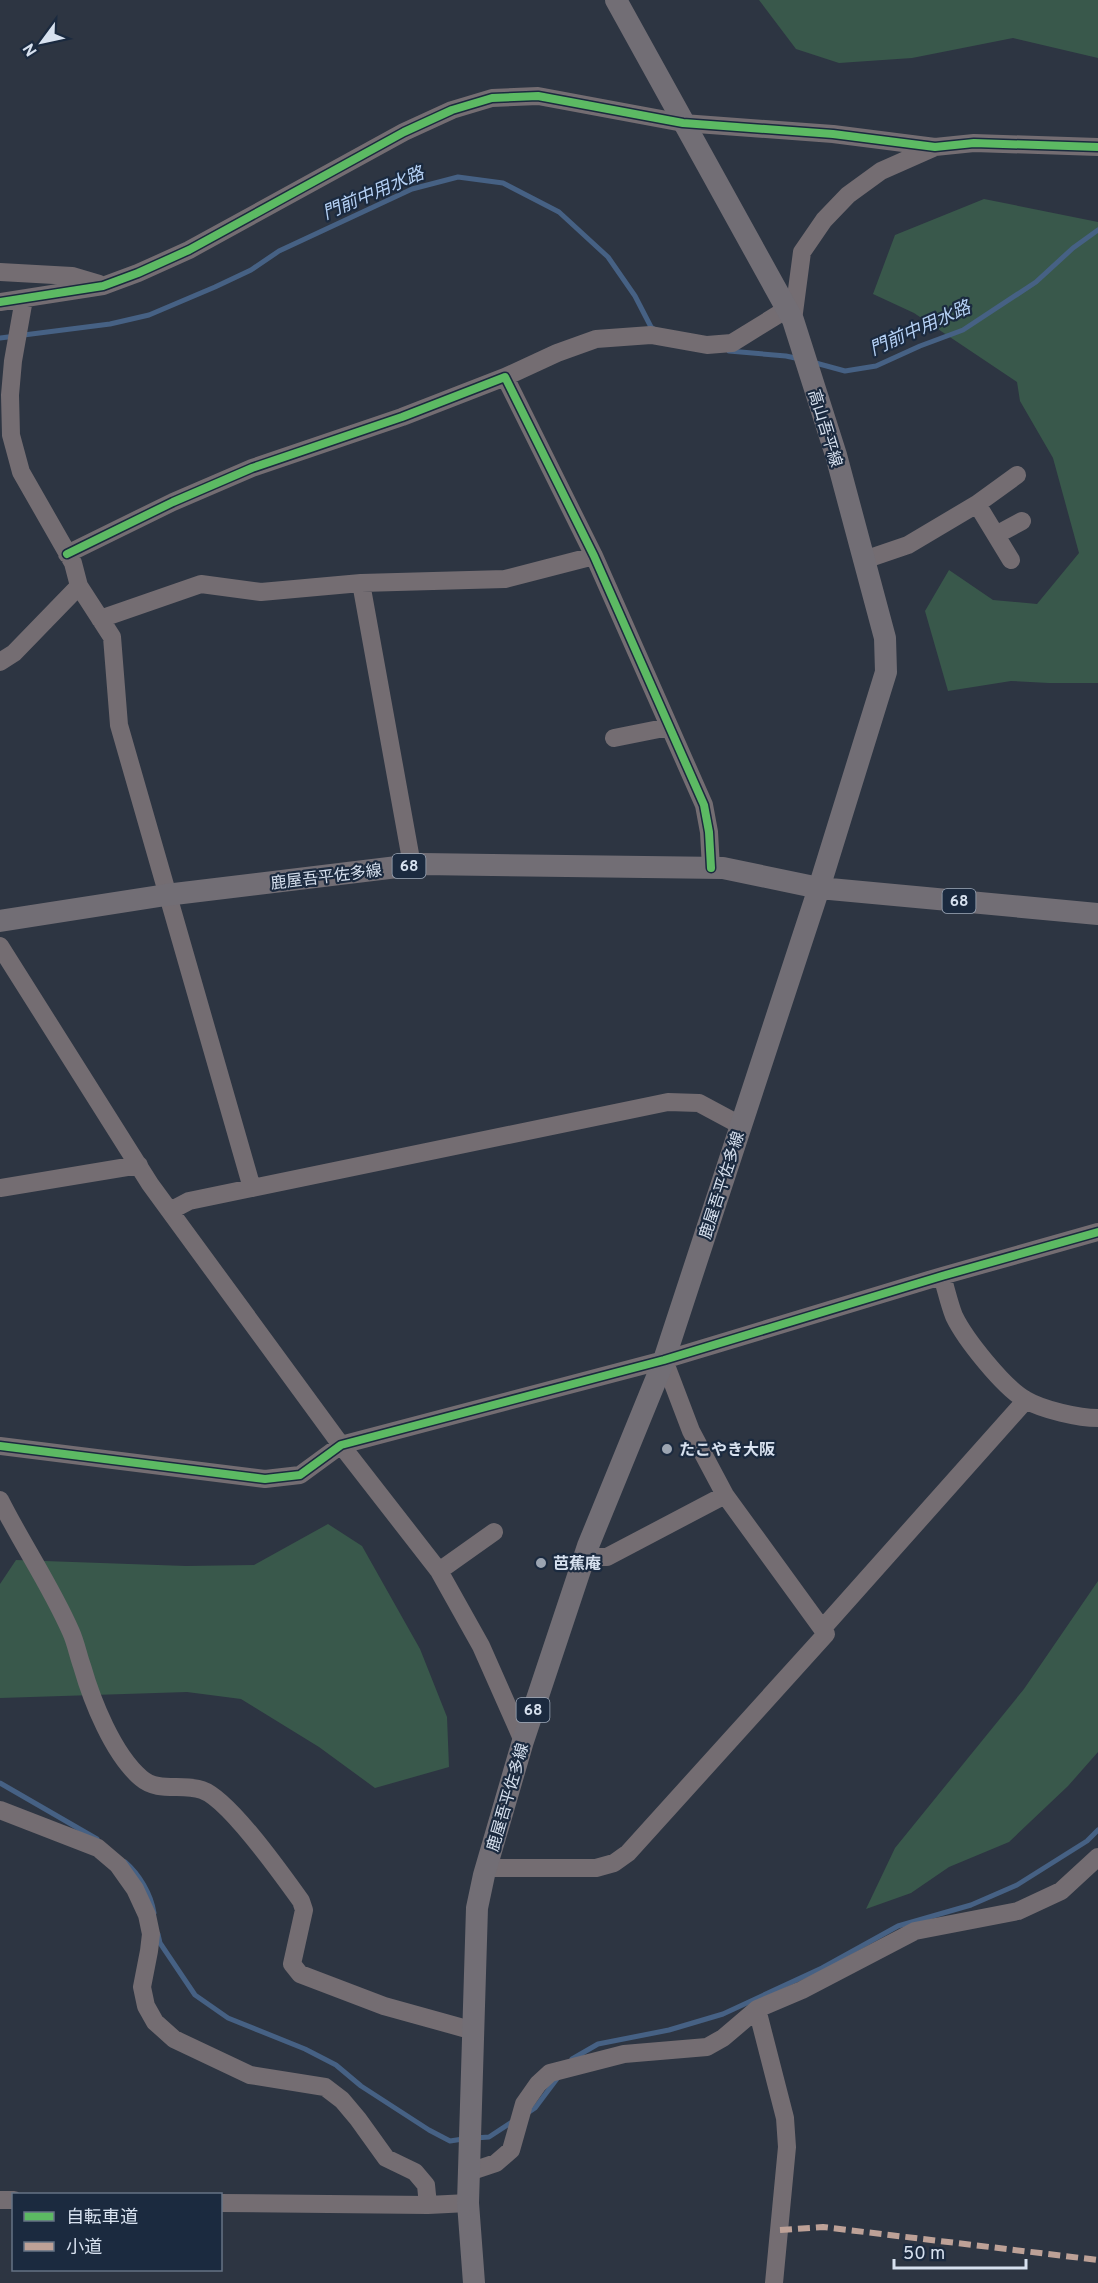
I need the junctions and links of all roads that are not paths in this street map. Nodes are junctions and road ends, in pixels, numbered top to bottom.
1 (616, 0) edge
2 (683, 123) junction
3 (935, 147) junction
4 (1098, 147) edge
5 (0, 272) edge
6 (103, 286) junction
7 (24, 299) junction
8 (0, 302) edge
9 (790, 314) junction
10 (505, 377) junction
11 (1017, 475) dead end
12 (977, 504) junction
13 (1022, 521) dead end
14 (996, 535) junction
15 (68, 554) junction
16 (594, 556) junction
17 (864, 560) junction
18 (1011, 560) dead end
19 (361, 584) junction
20 (78, 586) junction
21 (100, 619) junction
22 (0, 662) edge
23 (669, 727) junction
24 (614, 738) dead end
25 (412, 865) junction
26 (711, 868) junction
27 (819, 888) junction
28 (166, 895) junction
29 (1098, 914) edge
30 (0, 921) edge
31 (0, 946) edge
32 (740, 1125) junction
33 (139, 1165) junction
34 (0, 1188) edge
35 (252, 1188) junction
36 (170, 1211) junction
37 (1098, 1232) edge
38 (942, 1276) junction
39 (664, 1360) junction
40 (1026, 1400) junction
41 (1098, 1418) edge
42 (341, 1445) junction
43 (0, 1446) edge
44 (725, 1495) junction
45 (0, 1500) edge
46 (494, 1532) dead end
47 (585, 1557) junction
48 (439, 1571) junction
49 (822, 1629) junction
50 (523, 1741) junction
51 (0, 1810) edge
52 (1098, 1857) edge
53 (486, 1868) junction
54 (757, 2009) junction
55 (474, 2031) junction
56 (470, 2172) junction
57 (222, 2203) edge
58 (468, 2203) junction
59 (428, 2205) junction
60 (474, 2283) edge
61 (774, 2283) edge

1 - 2 main road, 高山吾平線
2 - 3 street
2 - 6 street
2 - 9 main road, 高山吾平線
3 - 4 street
3 - 9 street
5 - 6 street
6 - 7 street
7 - 8 street
7 - 15 street
9 - 10 street
9 - 17 main road, 高山吾平線
10 - 15 street
10 - 16 street
11 - 12 street
12 - 14 street
12 - 17 street
13 - 14 street
14 - 18 street
15 - 20 street
16 - 19 street
16 - 23 street
17 - 27 main road, 高山吾平線
19 - 21 street
19 - 25 street
20 - 21 street
20 - 22 street
21 - 28 street
23 - 24 street
23 - 26 street
25 - 26 main road, 鹿屋吾平佐多線 / 68
25 - 28 main road, 鹿屋吾平佐多線 / 68
26 - 27 main road, 鹿屋吾平佐多線 / 68
27 - 29 main road, 68
27 - 32 main road, 鹿屋吾平佐多線 / 68
28 - 30 main road, 鹿屋吾平佐多線 / 68
28 - 35 street
31 - 33 street
32 - 35 street
32 - 39 main road, 鹿屋吾平佐多線 / 68
33 - 34 street
33 - 36 street
35 - 36 street
36 - 42 street
37 - 38 street
38 - 39 street
38 - 40 street
39 - 42 street
39 - 44 street
39 - 47 main road, 鹿屋吾平佐多線 / 68
40 - 41 street
40 - 49 street
42 - 43 street
42 - 48 street
44 - 47 street
44 - 49 street
45 - 55 street
46 - 48 street
47 - 50 main road, 鹿屋吾平佐多線 / 68
48 - 50 street
49 - 53 street
50 - 53 main road, 鹿屋吾平佐多線 / 68
51 - 59 street
52 - 54 street
53 - 55 main road, 鹿屋吾平佐多線 / 68
54 - 56 street
54 - 61 street
55 - 56 main road, 鹿屋吾平佐多線 / 68
56 - 58 main road, 鹿屋吾平佐多線 / 68
57 - 59 street
58 - 59 street
58 - 60 main road, 鹿屋吾平佐多線 / 68

